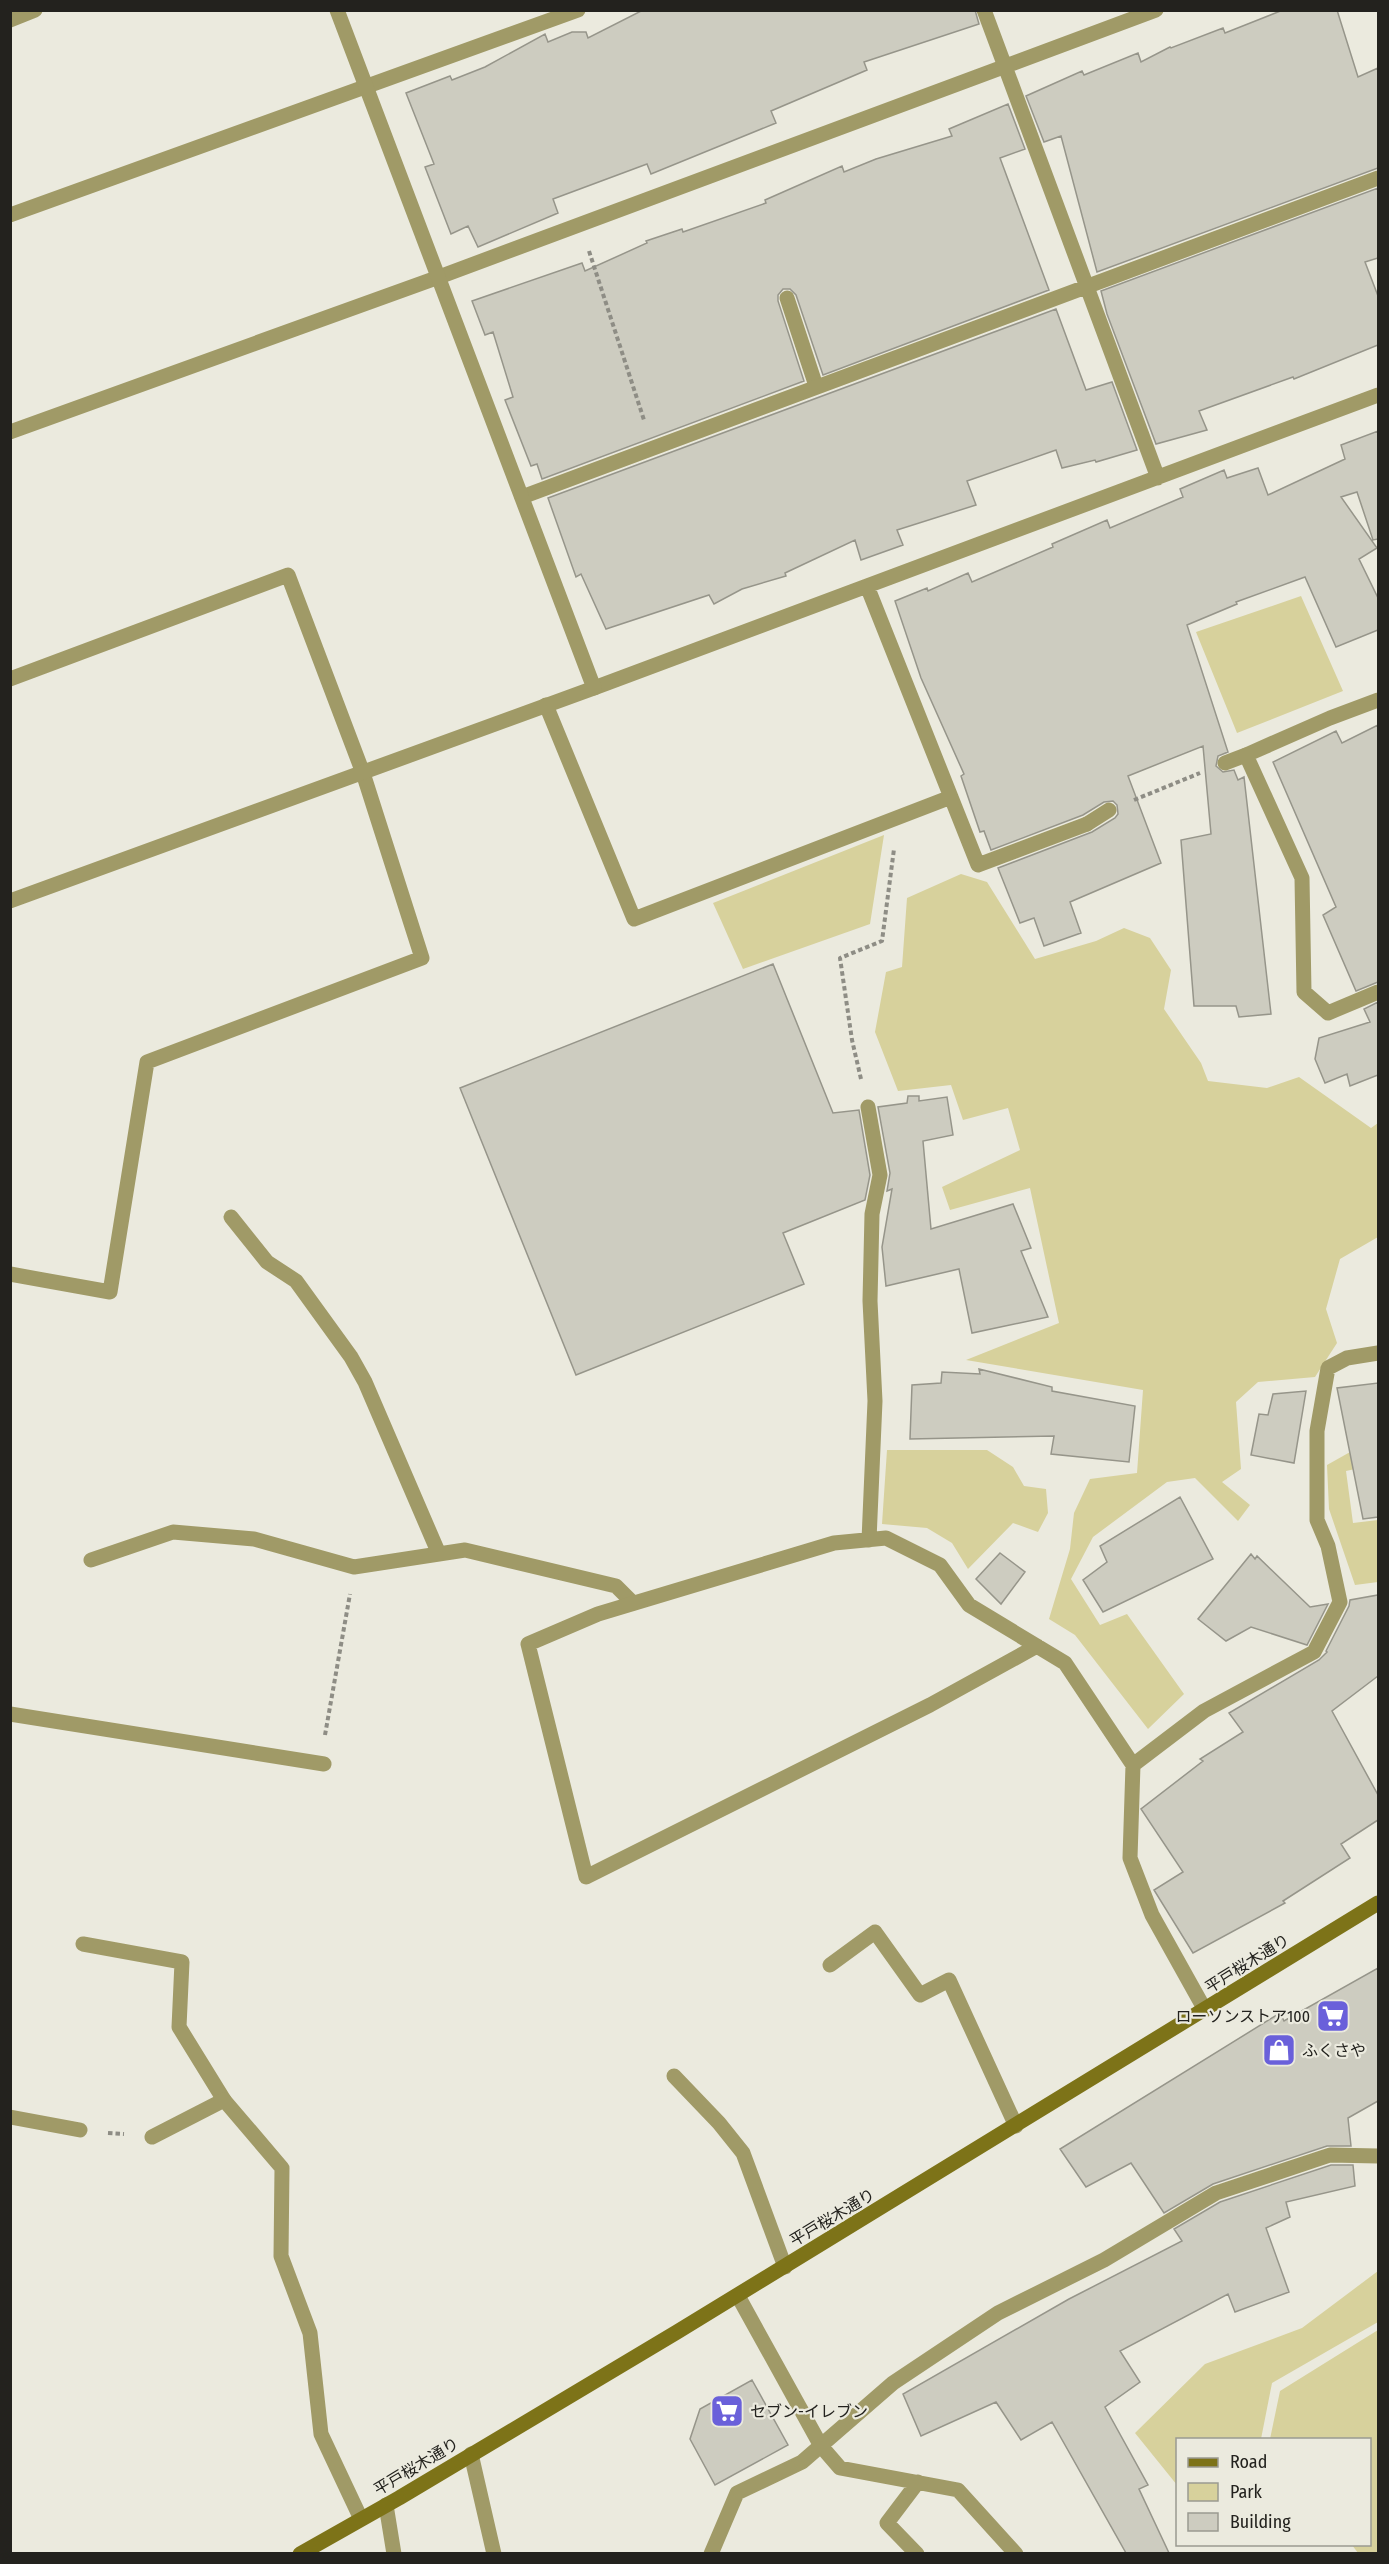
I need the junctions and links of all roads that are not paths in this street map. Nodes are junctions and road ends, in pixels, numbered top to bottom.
1 (35, 10) edge
2 (337, 10) edge
3 (578, 10) edge
4 (984, 10) edge
5 (1156, 10) edge
6 (10, 20) edge
7 (1004, 66) junction
8 (366, 87) junction
9 (1378, 178) edge
10 (10, 215) edge
11 (439, 277) junction
12 (1086, 286) junction
13 (787, 298) dead end
14 (816, 386) junction
15 (1378, 395) edge
16 (10, 432) edge
17 (1158, 478) junction
18 (522, 497) junction
19 (867, 586) junction
20 (10, 679) edge
21 (594, 688) junction
22 (1378, 700) edge
23 (546, 705) junction
24 (1246, 755) junction
25 (1225, 763) road end
26 (363, 772) junction
27 (951, 797) junction
28 (1109, 810) road end
29 (10, 901) edge
30 (1378, 992) edge
31 (868, 1107) road end
32 (231, 1216) dead end
33 (10, 1274) edge
34 (1378, 1353) edge
35 (869, 1540) junction
36 (439, 1554) junction
37 (91, 1560) dead end
38 (633, 1603) junction
39 (1037, 1646) junction
40 (10, 1714) edge
41 (324, 1764) dead end
42 (1133, 1765) junction
43 (1378, 1903) edge
44 (83, 1944) dead end
45 (830, 1965) dead end
46 (1205, 2010) junction
47 (674, 2076) dead end
48 (224, 2100) junction
49 (10, 2117) edge
50 (1016, 2126) junction
51 (80, 2130) road end
52 (152, 2137) road end
53 (1378, 2156) edge
54 (785, 2266) junction
55 (738, 2296) junction
56 (821, 2446) junction
57 (471, 2454) junction
58 (918, 2482) junction
59 (386, 2505) junction
60 (361, 2519) junction
61 (300, 2553) edge
62 (394, 2553) edge
63 (494, 2553) edge
64 (711, 2553) edge
65 (917, 2553) edge
66 (1016, 2553) edge

1 - 6 street
2 - 8 street
3 - 8 street
4 - 7 street
5 - 7 street
7 - 11 street
7 - 12 street
8 - 10 street
8 - 11 street
9 - 12 street
11 - 16 street
11 - 18 street
12 - 14 street
12 - 17 street
13 - 14 street
14 - 18 street
15 - 17 street
17 - 19 street
18 - 21 street
19 - 21 street
19 - 27 street
20 - 26 street
21 - 23 street
22 - 24 street
23 - 26 street
23 - 27 street
24 - 25 street
24 - 30 street
26 - 29 street
26 - 33 street
27 - 28 street
31 - 35 street
32 - 36 street
34 - 42 street
35 - 38 street
35 - 39 street
36 - 37 street
36 - 38 street
38 - 39 street
39 - 42 street
40 - 41 street
42 - 46 street
43 - 46 main road, 平戸桜木通り
44 - 48 street
45 - 50 street
46 - 50 main road, 平戸桜木通り
47 - 54 street
48 - 52 street
48 - 60 street
49 - 51 street
50 - 54 main road, 平戸桜木通り
53 - 56 street
54 - 55 main road, 平戸桜木通り
55 - 56 street
55 - 57 main road, 平戸桜木通り
56 - 58 street
56 - 64 street
57 - 59 main road, 平戸桜木通り
57 - 63 street
58 - 65 street
58 - 66 street
59 - 60 main road, 平戸桜木通り
59 - 62 street
60 - 61 main road, 平戸桜木通り

